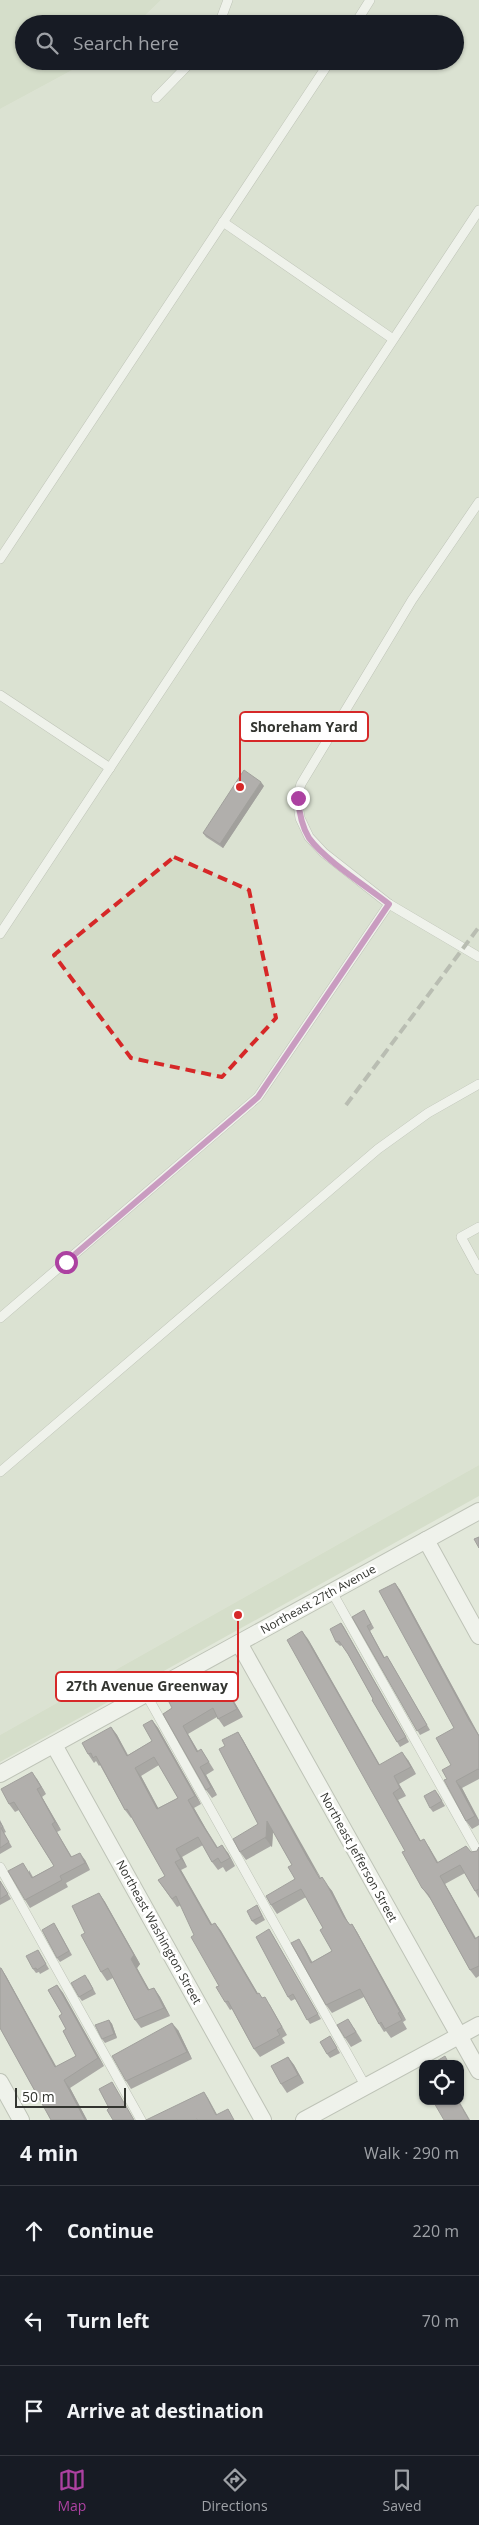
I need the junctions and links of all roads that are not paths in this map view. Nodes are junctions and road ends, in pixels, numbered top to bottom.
1 (228, 0) edge
2 (370, 0) edge
3 (222, 15) edge
4 (360, 15) edge
5 (183, 70) edge
6 (324, 70) edge
7 (156, 98) dead end
8 (479, 210) edge
9 (222, 222) junction
10 (393, 339) junction
11 (479, 502) edge
12 (0, 559) edge
13 (0, 695) edge
14 (110, 768) junction
15 (389, 904) junction
16 (0, 934) edge
17 (479, 956) edge
18 (479, 1084) edge
19 (479, 1227) edge
20 (479, 1270) edge
21 (0, 1318) edge
22 (0, 1472) edge
23 (479, 1511) edge
24 (426, 1540) junction
25 (332, 1592) junction
26 (479, 1636) edge
27 (240, 1643) junction
28 (146, 1694) junction
29 (54, 1745) junction
30 (0, 1774) edge
31 (479, 1854) edge
32 (0, 1867) edge
33 (479, 2025) edge
34 (459, 2036) junction
35 (479, 2071) edge
36 (0, 2082) edge
37 (366, 2087) junction
38 (21, 2120) edge
39 (141, 2120) edge
40 (263, 2120) edge
41 (304, 2120) edge

1 - 3 lane
2 - 4 lane
5 - 7 lane
6 - 9 lane
8 - 10 lane
9 - 10 lane
9 - 12 lane
10 - 14 lane
11 - 15 lane
13 - 14 lane
14 - 16 lane
15 - 17 lane
15 - 21 lane
18 - 22 lane
19 - 20 lane
23 - 24 street, Northeast 27th Avenue
24 - 25 street, Northeast 27th Avenue
24 - 26 street
25 - 27 street, Northeast 27th Avenue
25 - 31 lane
27 - 28 street, Northeast 27th Avenue
27 - 34 street, Northeast Jefferson Street
28 - 29 street, Northeast 27th Avenue
28 - 37 lane
29 - 30 street, Northeast 27th Avenue
29 - 40 street, Northeast Washington Street
32 - 39 lane
33 - 34 street
34 - 35 street, Northeast Jefferson Street
34 - 37 street
36 - 38 street
37 - 41 street

